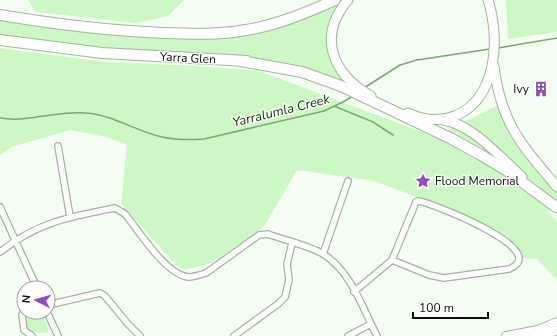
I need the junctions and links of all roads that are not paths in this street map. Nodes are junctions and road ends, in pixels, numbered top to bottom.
1 (335, 0) edge
2 (348, 0) edge
3 (488, 0) edge
4 (0, 14) edge
5 (0, 40) edge
6 (493, 65) junction
7 (344, 83) junction
8 (373, 98) junction
9 (440, 120) junction
10 (58, 146) dead end
11 (348, 181) dead end
12 (557, 187) edge
13 (0, 207) edge
14 (556, 208) edge
15 (70, 217) junction
16 (15, 241) junction
17 (292, 243) junction
18 (0, 252) edge
19 (323, 254) junction
20 (392, 260) junction
21 (32, 280) edge
22 (354, 292) junction
23 (56, 303) edge
24 (23, 320) edge
25 (50, 320) edge
26 (371, 324) junction
27 (554, 326) edge
28 (56, 335) edge
29 (523, 335) edge
30 (32, 336) edge
31 (140, 336) edge
32 (234, 336) edge
33 (348, 336) edge
34 (377, 336) edge
35 (506, 336) edge
36 (534, 336) edge

1 - 4 highway, Yarra Glen
2 - 7 main road
3 - 6 main road
5 - 7 highway, Yarra Glen
6 - 9 main road
6 - 12 main road
7 - 8 highway, Yarra Glen
8 - 9 main road
8 - 14 highway, Yarra Glen
9 - 14 main road
10 - 15 street
11 - 19 street
13 - 16 street
15 - 16 street
15 - 17 street
16 - 18 street
16 - 21 street
17 - 19 street
17 - 32 street
19 - 22 street
20 - 20 street
20 - 22 street
22 - 26 street
23 - 31 street
24 - 30 street
25 - 28 street
26 - 33 street
26 - 34 street
27 - 29 main road
27 - 36 main road
29 - 35 main road

